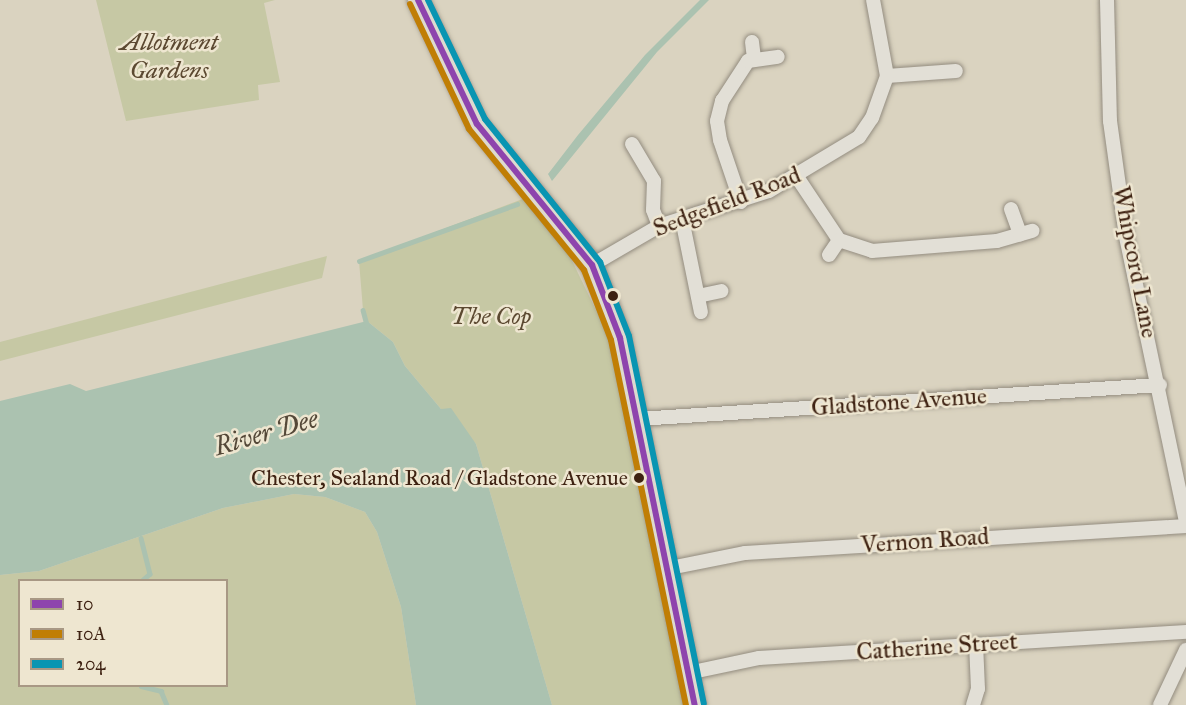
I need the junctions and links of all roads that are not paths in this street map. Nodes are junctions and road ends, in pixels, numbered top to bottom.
1 (418, 0) edge
2 (873, 0) edge
3 (1107, 0) edge
4 (752, 42) dead end
5 (778, 57) dead end
6 (754, 59) junction
7 (956, 71) dead end
8 (887, 76) junction
9 (632, 144) dead end
10 (797, 177) junction
11 (741, 202) junction
12 (1011, 208) dead end
13 (682, 219) junction
14 (659, 226) junction
15 (839, 240) junction
16 (829, 255) dead end
17 (592, 265) junction
18 (721, 291) dead end
19 (698, 296) junction
20 (701, 312) dead end
21 (1160, 385) junction
22 (638, 419) junction
23 (1186, 524) edge
24 (665, 569) junction
25 (1186, 632) edge
26 (976, 644) junction
27 (1186, 650) edge
28 (688, 673) junction
29 (695, 705) edge
30 (973, 705) edge
31 (1160, 705) edge

1 - 17 main road
2 - 8 street
3 - 21 street, Whipcord Lane
4 - 6 street
5 - 6 street
6 - 11 street
7 - 8 street
8 - 10 street, Sedgefield Road
9 - 14 street
10 - 11 street, Sedgefield Road
10 - 15 street
11 - 13 street, Sedgefield Road
12 - 15 street
13 - 14 street, Sedgefield Road
13 - 19 street
14 - 17 street, Sedgefield Road
15 - 16 street
17 - 22 main road
18 - 19 street
19 - 20 street
21 - 22 street, Gladstone Avenue
21 - 23 street, Whipcord Lane
22 - 24 main road
23 - 24 street, Vernon Road
24 - 28 main road
25 - 26 street, Catherine Street
26 - 28 street, Catherine Street
26 - 30 street
27 - 31 street
28 - 29 main road

